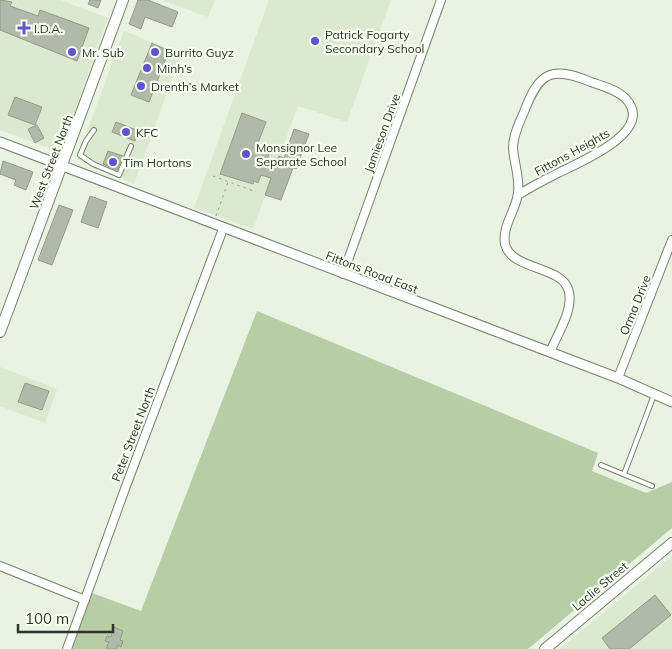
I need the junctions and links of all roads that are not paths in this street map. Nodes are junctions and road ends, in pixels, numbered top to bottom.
1 (123, 0) edge
2 (441, 0) edge
3 (94, 130) dead end
4 (0, 142) edge
5 (131, 146) dead end
6 (62, 166) junction
7 (518, 194) junction
8 (223, 229) junction
9 (672, 240) edge
10 (343, 274) junction
11 (0, 332) edge
12 (550, 352) junction
13 (618, 378) junction
14 (655, 393) junction
15 (672, 402) edge
16 (601, 465) dead end
17 (624, 474) junction
18 (652, 486) dead end
19 (672, 543) edge
20 (0, 566) edge
21 (85, 600) junction
22 (67, 649) edge
23 (545, 649) edge

1 - 6 main road, West Street North
2 - 10 street, Jamieson Drive
3 - 5 lane
4 - 6 street, Fittons Road East
6 - 8 street, Fittons Road East
6 - 11 main road, West Street North
7 - 7 street, Fittons Heights
7 - 12 street, Fittons Heights
8 - 10 street, Fittons Road East
8 - 21 street, Peter Street North
9 - 13 street, Orma Drive
10 - 12 street, Fittons Road East
12 - 13 street, Fittons Road East
13 - 14 street, Fittons Road East
14 - 15 street, Fittons Road East
14 - 17 lane
16 - 17 lane
17 - 18 lane
19 - 23 main road, Laclie Street
20 - 21 street
21 - 22 street, Peter Street North

